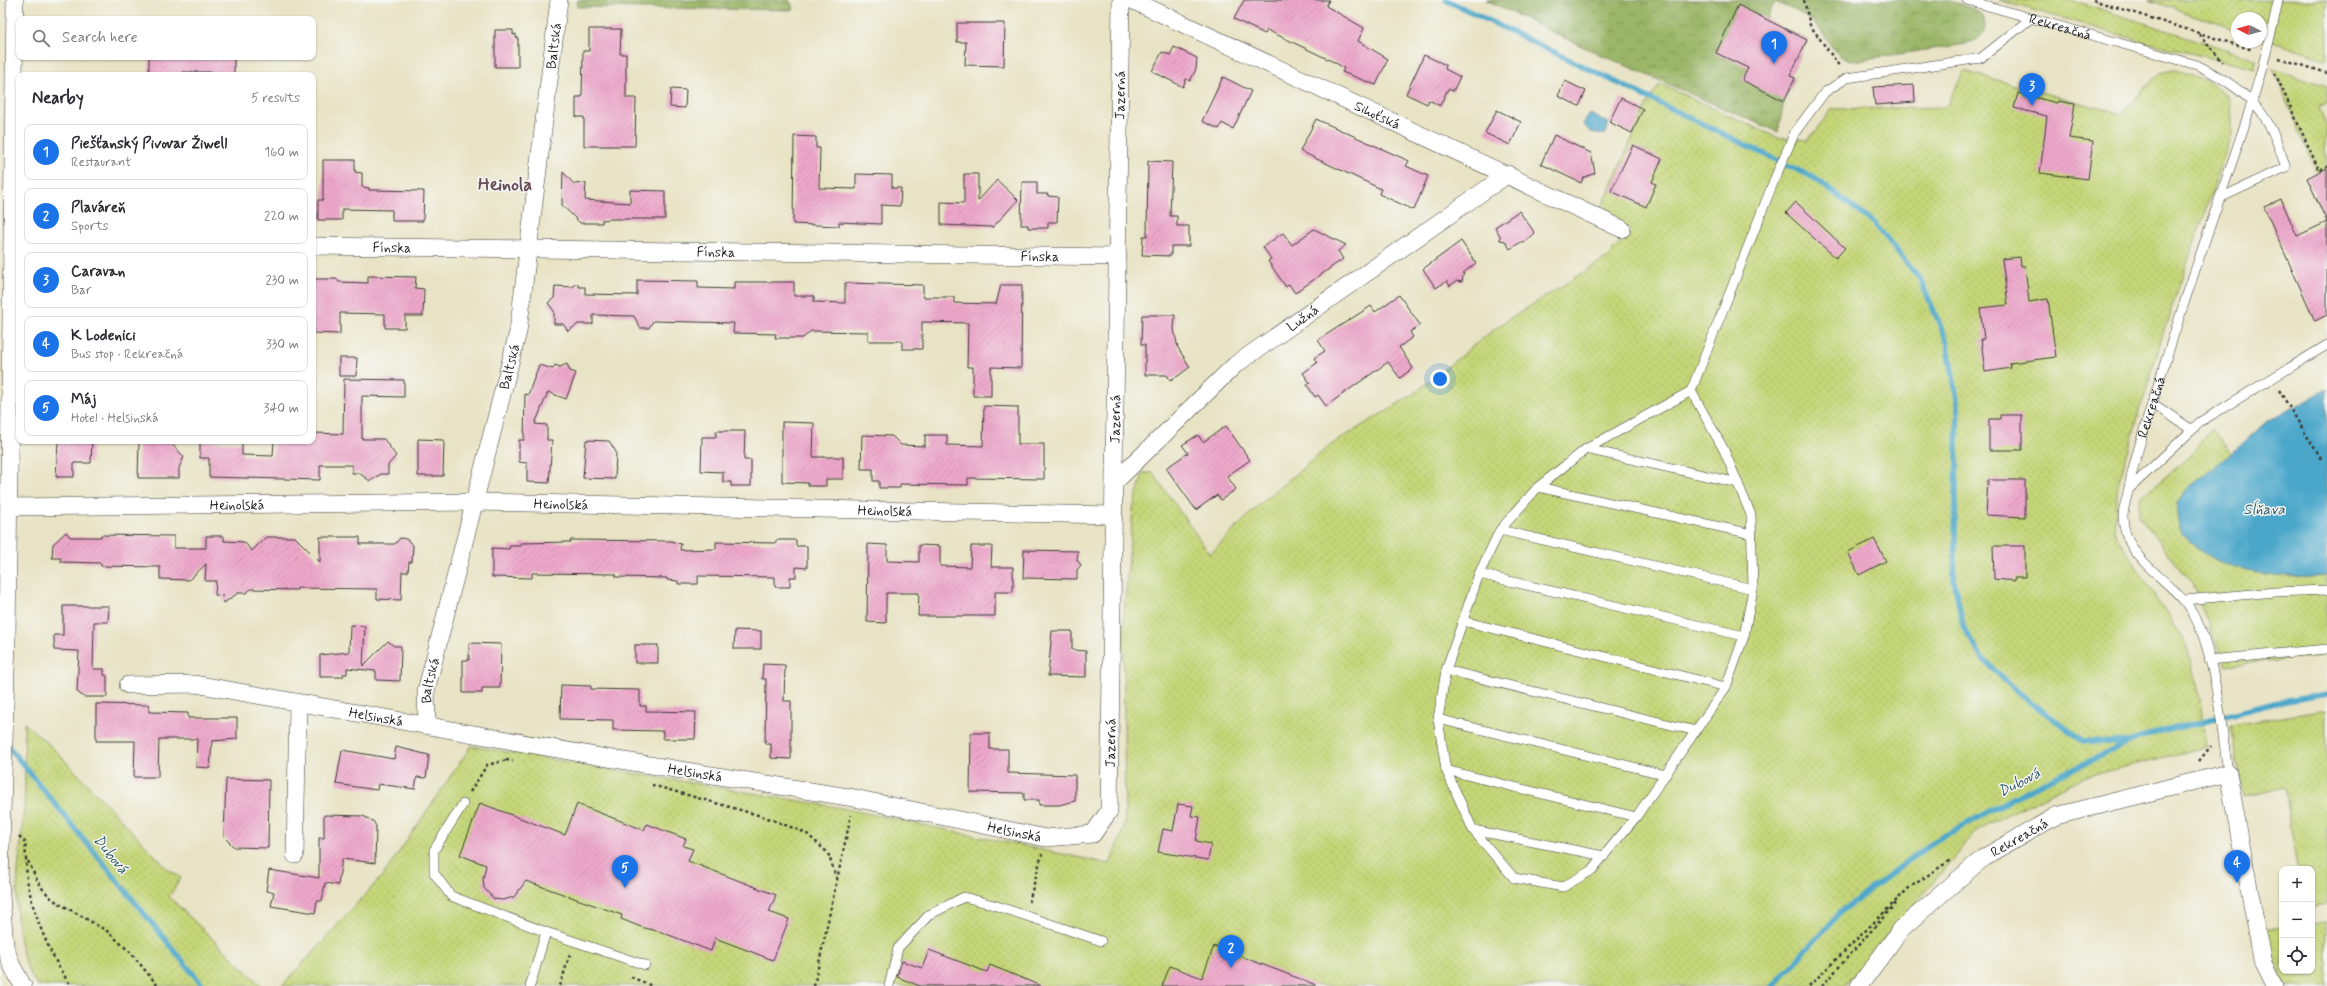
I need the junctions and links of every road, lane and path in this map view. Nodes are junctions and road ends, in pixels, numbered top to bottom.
1 (15, 0) edge
2 (558, 0) edge
3 (1121, 0) edge
4 (1132, 0) edge
5 (1804, 0) edge
6 (1968, 0) edge
7 (2093, 0) edge
8 (2278, 1) dead end
9 (2030, 19) junction
10 (2268, 55) junction
11 (2327, 73) edge
12 (1847, 78) junction
13 (2252, 104) junction
14 (2327, 166) edge
15 (1508, 174) junction
16 (2220, 198) junction
17 (1622, 229) dead end
18 (16, 242) edge
19 (316, 246) edge
20 (528, 249) junction
21 (1118, 257) junction
22 (2327, 346) edge
23 (2271, 378) junction
24 (1691, 391) junction
25 (2152, 403) junction
26 (2192, 430) junction
27 (1586, 449) junction
28 (2321, 459) dead end
29 (1115, 482) junction
30 (1738, 483) junction
31 (1538, 487) junction
32 (2128, 490) junction
33 (474, 502) junction
34 (1114, 514) junction
35 (6, 519) edge
36 (1500, 530) junction
37 (1752, 534) junction
38 (1479, 574) junction
39 (1753, 589) junction
40 (2327, 590) edge
41 (2184, 600) junction
42 (1463, 621) junction
43 (3, 630) edge
44 (1744, 636) junction
45 (2327, 649) edge
46 (2210, 660) junction
47 (1446, 670) junction
48 (128, 685) dead end
49 (1726, 687) junction
50 (298, 704) junction
51 (1438, 719) junction
52 (427, 725) junction
53 (1696, 731) junction
54 (535, 745) junction
55 (506, 760) junction
56 (521, 762) dead end
57 (1446, 770) junction
58 (2228, 773) junction
59 (1666, 776) junction
60 (645, 783) dead end
61 (854, 798) junction
62 (463, 804) joint
63 (1636, 817) junction
64 (1473, 830) junction
65 (15, 832) dead end
66 (1093, 834) joint
67 (1046, 838) junction
68 (295, 855) dead end
69 (1604, 856) junction
70 (27, 858) junction
71 (837, 880) junction
72 (0, 884) edge
73 (1025, 915) junction
74 (546, 932) junction
75 (1101, 942) dead end
76 (3, 944) edge
77 (577, 955) dead end
78 (644, 965) dead end
79 (23, 986) edge
80 (71, 986) edge
81 (158, 986) edge
82 (530, 986) edge
83 (560, 986) edge
84 (814, 986) edge
85 (889, 986) edge
86 (1809, 986) edge
87 (1822, 986) edge
88 (1859, 986) edge
89 (2274, 986) edge

1 - 18 street
2 - 20 street, Baltská
3 - 21 street, Jazerná
4 - 15 street, Sihoťská
5 - 12 path
6 - 9 lane
7 - 10 path
8 - 10 lane
9 - 12 lane, Rekreačná
9 - 13 lane, Rekreačná
10 - 11 path
10 - 13 lane
10 - 14 path
12 - 24 lane, Rekreačná
13 - 16 lane, Rekreačná
13 - 16 lane, Rekreačná
15 - 17 street, Sihoťská
15 - 29 street, Lužná
16 - 25 lane, Rekreačná
18 - 35 street
19 - 20 street, Fínska
20 - 21 street, Fínska
20 - 33 street, Baltská
21 - 29 street, Jazerná
22 - 23 lane
23 - 26 lane
23 - 28 path
24 - 27 lane
24 - 30 lane
25 - 26 lane
25 - 32 lane, Rekreačná
26 - 32 lane
27 - 30 lane
27 - 31 lane
29 - 34 street, Jazerná
30 - 37 lane
31 - 36 lane
31 - 37 lane
32 - 41 lane, Rekreačná
33 - 34 street, Heinolská
33 - 35 street, Heinolská
33 - 52 street, Baltská
34 - 66 street, Jazerná
35 - 43 street
36 - 38 lane
36 - 39 lane
37 - 39 lane
38 - 42 lane
38 - 44 lane
39 - 44 lane
40 - 41 lane
41 - 46 lane, Rekreačná
42 - 47 lane
42 - 49 lane
43 - 72 street
44 - 49 lane
45 - 46 lane
46 - 58 lane, Rekreačná
47 - 51 lane
47 - 53 lane
48 - 50 street, Helsinská
49 - 53 lane
50 - 52 street, Helsinská
50 - 68 street
51 - 57 lane
51 - 59 lane
52 - 54 street, Helsinská
53 - 59 lane
54 - 55 path
54 - 61 street, Helsinská
55 - 56 path
55 - 62 path
57 - 63 lane
57 - 64 lane
58 - 88 street, Rekreačná
58 - 89 street, Rekreačná
59 - 63 lane
60 - 71 path
61 - 67 street, Helsinská
61 - 71 path
62 - 74 lane
63 - 69 lane
64 - 69 lane
64 - 69 lane
65 - 70 path
66 - 67 street, Helsinská
67 - 73 path
70 - 80 path
70 - 81 path
71 - 84 path
72 - 76 street
73 - 75 lane
73 - 85 lane
74 - 78 lane
74 - 82 lane
76 - 79 street
77 - 83 path
86 - 87 path

